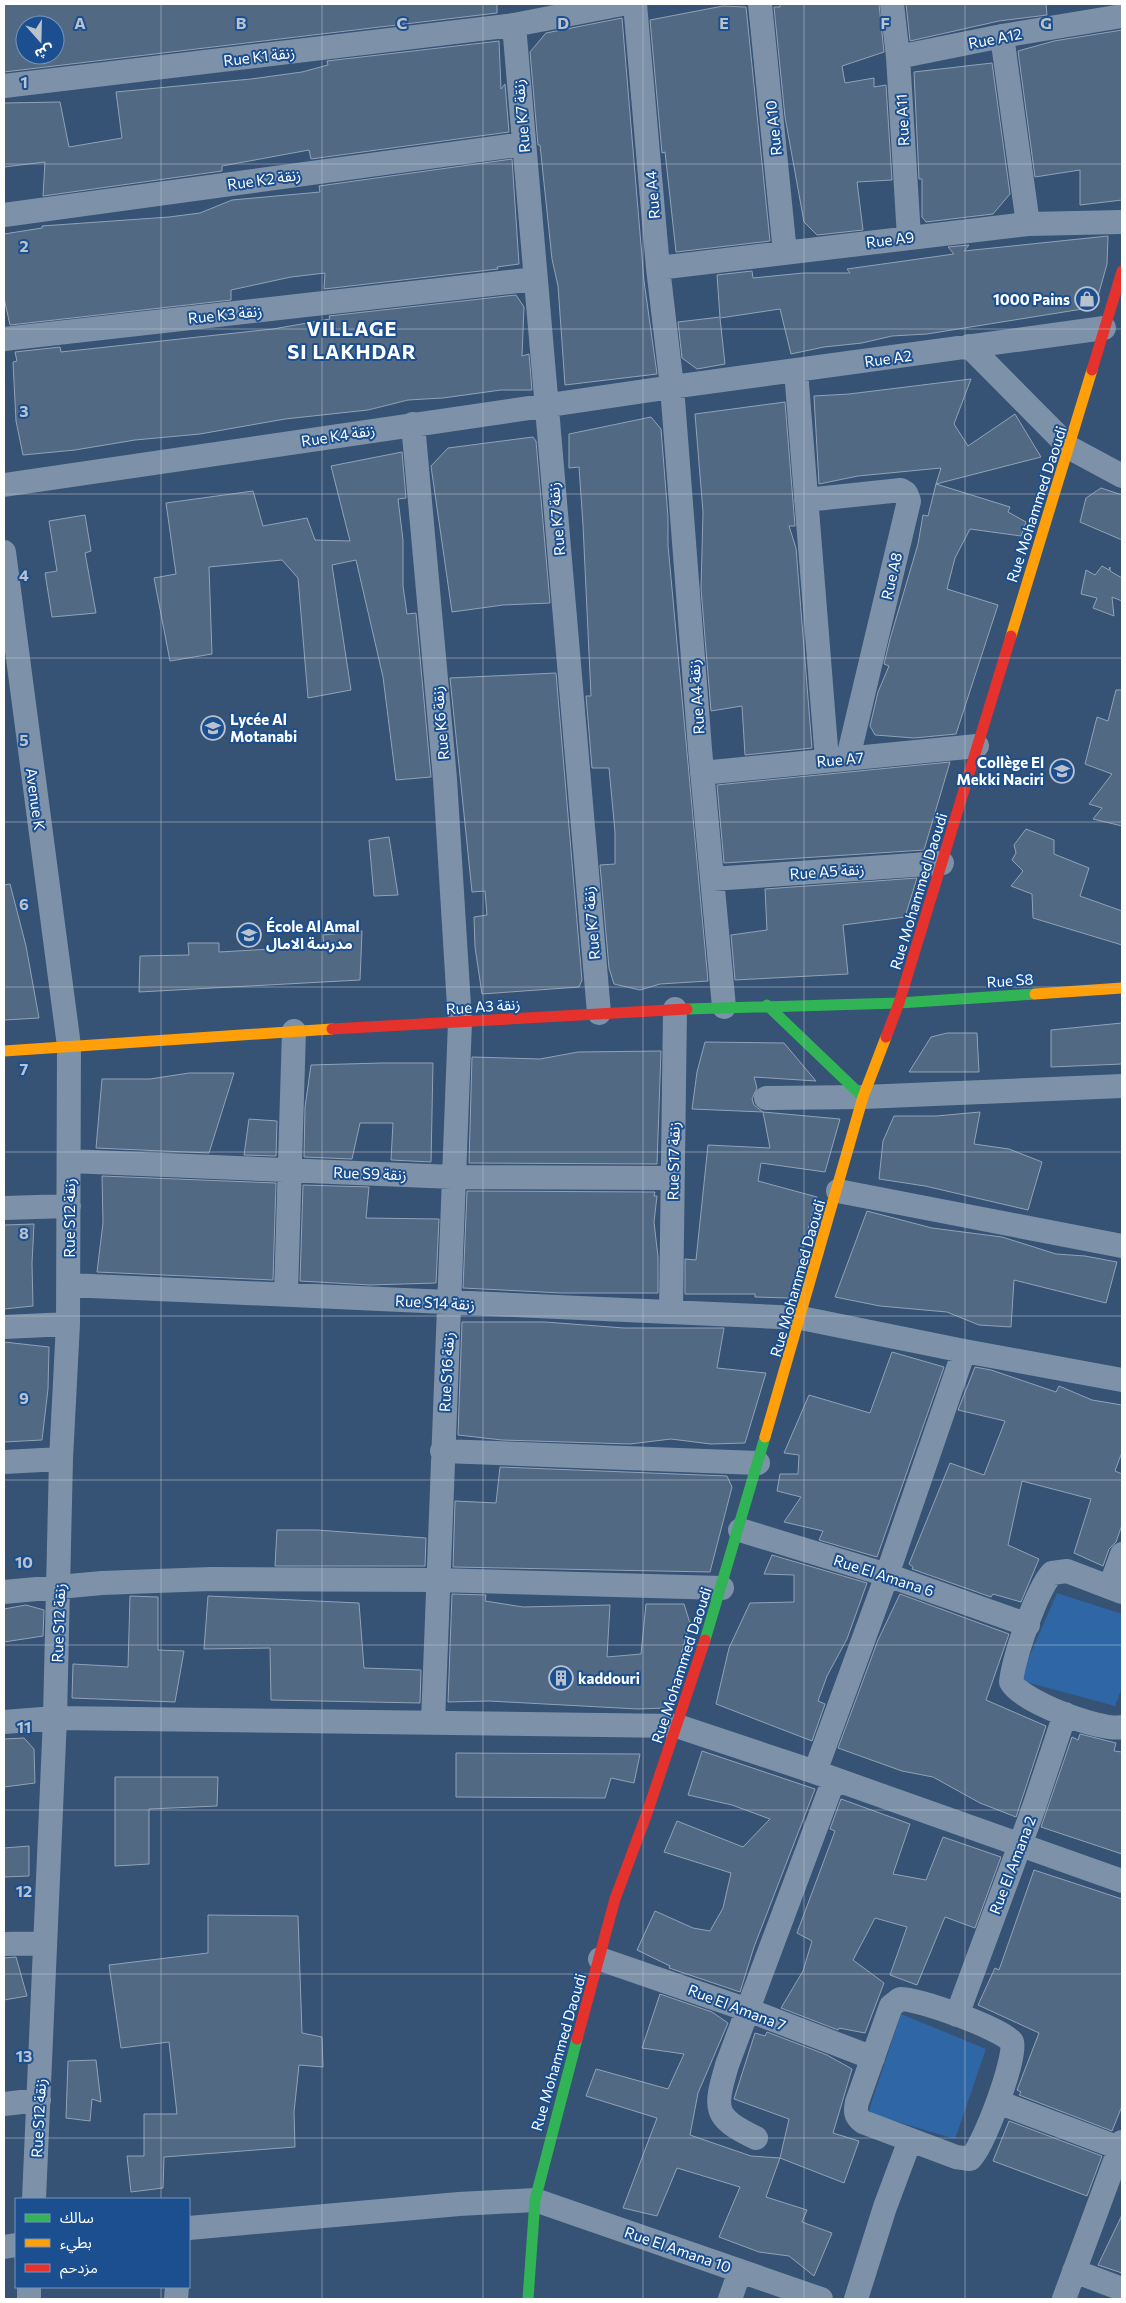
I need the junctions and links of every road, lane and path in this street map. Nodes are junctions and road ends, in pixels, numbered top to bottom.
1 (622, 4) edge
2 (635, 4) edge
3 (760, 4) edge
4 (892, 4) edge
5 (1122, 16) edge
6 (514, 26) junction
7 (1002, 36) junction
8 (898, 57) junction
9 (4, 86) edge
10 (523, 144) junction
11 (4, 215) edge
12 (1122, 222) edge
13 (1028, 224) junction
14 (908, 237) junction
15 (786, 253) junction
16 (658, 268) junction
17 (1122, 271) edge
18 (536, 279) junction
19 (1104, 328) junction
20 (4, 339) edge
21 (969, 346) junction
22 (796, 371) junction
23 (672, 387) junction
24 (547, 405) junction
25 (413, 424) junction
26 (1070, 448) junction
27 (1122, 476) edge
28 (4, 485) edge
29 (806, 500) junction
30 (4, 552) edge
31 (977, 746) junction
32 (837, 759) junction
33 (702, 773) junction
34 (942, 863) junction
35 (712, 879) junction
36 (1122, 988) edge
37 (899, 1003) junction
38 (767, 1006) junction
39 (724, 1007) junction
40 (675, 1009) junction
41 (599, 1013) junction
42 (460, 1022) junction
43 (294, 1031) junction
44 (69, 1046) junction
45 (4, 1051) edge
46 (1122, 1086) edge
47 (863, 1097) junction
48 (766, 1098) dead end
49 (69, 1161) junction
50 (289, 1170) junction
51 (453, 1177) junction
52 (672, 1178) junction
53 (838, 1192) junction
54 (69, 1206) junction
55 (4, 1208) edge
56 (1122, 1246) edge
57 (69, 1284) junction
58 (286, 1293) junction
59 (449, 1302) junction
60 (671, 1312) junction
61 (801, 1318) junction
62 (68, 1324) junction
63 (4, 1328) edge
64 (964, 1351) junction
65 (1122, 1380) edge
66 (442, 1451) junction
67 (61, 1459) junction
68 (4, 1462) edge
69 (758, 1463) junction
70 (740, 1530) junction
71 (1122, 1554) edge
72 (887, 1575) junction
73 (437, 1580) junction
74 (59, 1588) junction
75 (722, 1588) junction
76 (1116, 1589) edge
77 (4, 1592) edge
78 (1028, 1625) junction
79 (1065, 1714) junction
80 (55, 1718) junction
81 (4, 1722) edge
82 (434, 1722) junction
83 (677, 1726) junction
84 (1122, 1726) edge
85 (824, 1775) junction
86 (1020, 1846) junction
87 (1122, 1881) edge
88 (45, 1943) junction
89 (4, 1944) edge
90 (600, 1959) junction
91 (748, 2010) junction
92 (957, 2015) junction
93 (873, 2058) junction
94 (39, 2100) junction
95 (998, 2102) junction
96 (4, 2104) edge
97 (756, 2138) dead end
98 (910, 2140) junction
99 (1122, 2147) edge
100 (34, 2198) edge
101 (535, 2200) junction
102 (190, 2228) edge
103 (740, 2271) junction
104 (1074, 2271) junction
105 (1122, 2290) edge
106 (528, 2299) edge
107 (730, 2299) edge
108 (821, 2299) edge
109 (856, 2299) edge
110 (1064, 2299) edge

1 - 6 street, Rue K1 زنقة
2 - 16 street, Rue A4
3 - 15 street, Rue A10
4 - 8 street, Rue A11
5 - 7 street, Rue A12
6 - 9 street, Rue K1 زنقة
6 - 10 street, Rue K7 زنقة
7 - 8 street, Rue A12
7 - 13 street
8 - 14 street, Rue A11
10 - 11 street, Rue K2 زنقة
10 - 18 street, Rue K7 زنقة
12 - 13 street, Rue A9
13 - 14 street, Rue A9
14 - 15 street, Rue A9
15 - 16 street, Rue A9
16 - 23 street, Rue A4
17 - 19 street, Rue Mohammed Daoudi
18 - 20 street, Rue K3 زنقة
18 - 24 street, Rue K7 زنقة
19 - 21 street, Rue A2
19 - 26 street, Rue Mohammed Daoudi
21 - 22 street, Rue A2
21 - 26 street
22 - 23 street, Rue A2
22 - 29 street
23 - 24 street, Rue K4 زنقة
23 - 33 street, Rue A4 زنقة
24 - 25 street, Rue K4 زنقة
24 - 41 street, Rue K7 زنقة
25 - 28 street, Rue K4 زنقة
25 - 42 street, Rue K6 زنقة
26 - 27 street
26 - 31 street, Rue Mohammed Daoudi
29 - 32 street
29 - 32 street, Rue A8
30 - 44 street, Avenue K
31 - 32 street, Rue A7
31 - 34 street, Rue Mohammed Daoudi
32 - 33 street, Rue A7
33 - 35 street, Rue A4 زنقة
34 - 35 street, Rue A5 زنقة
34 - 37 street, Rue Mohammed Daoudi
35 - 39 street, Rue A4 زنقة
36 - 37 street, Rue S8
37 - 38 street, Rue A3 زنقة
37 - 47 street, Rue Mohammed Daoudi
38 - 39 street, Rue A3 زنقة
38 - 47 street
39 - 40 street, Rue A3 زنقة
40 - 41 street, Rue A3 زنقة
40 - 52 street, Rue S17 زنقة
41 - 42 street, Rue A3 زنقة
42 - 43 street, Rue A3 زنقة
42 - 51 street, Rue S16 زنقة
43 - 44 street, Rue A3 زنقة
43 - 50 street
44 - 45 street, Rue A3 زنقة
44 - 49 street, Rue S12 زنقة
46 - 47 street
47 - 48 street
47 - 53 street, Rue Mohammed Daoudi
49 - 50 street, Rue S9 زنقة
49 - 54 street, Rue S12 زنقة
50 - 51 street, Rue S9 زنقة
50 - 58 street
51 - 52 street, Rue S9 زنقة
51 - 59 street, Rue S16 زنقة
52 - 60 street, Rue S17 زنقة
53 - 56 street
53 - 61 street, Rue Mohammed Daoudi
54 - 55 street
54 - 57 street, Rue S12 زنقة
57 - 58 street, Rue S14 زنقة
57 - 62 street, Rue S12 زنقة
58 - 59 street, Rue S14 زنقة
59 - 60 street, Rue S14 زنقة
59 - 66 street, Rue S16 زنقة
60 - 61 street, Rue S14 زنقة
61 - 64 street, Rue S14 زنقة
61 - 69 street, Rue Mohammed Daoudi
62 - 63 street
62 - 67 street, Rue S12 زنقة
64 - 65 street, Rue S14 زنقة
64 - 72 street
66 - 69 street
66 - 73 street, Rue S16 زنقة
67 - 68 street
67 - 74 street, Rue S12 زنقة
69 - 70 street, Rue Mohammed Daoudi
70 - 72 street, Rue El Amana 6
70 - 75 street, Rue Mohammed Daoudi
71 - 76 street
72 - 78 street, Rue El Amana 6
72 - 85 street
73 - 74 street
73 - 75 street
73 - 82 street, Rue S16 زنقة
74 - 77 street
74 - 80 street, Rue S12 زنقة
75 - 83 street, Rue Mohammed Daoudi
76 - 78 street
78 - 79 street
79 - 84 street
79 - 86 street, Rue El Amana 2
80 - 81 street
80 - 82 street
80 - 88 street, Rue S12 زنقة
82 - 83 street
83 - 85 street
83 - 90 street, Rue Mohammed Daoudi
85 - 86 street
85 - 91 street
86 - 87 street
86 - 92 street, Rue El Amana 2
88 - 89 street
88 - 94 street, Rue S12 زنقة
90 - 91 street, Rue El Amana 7
90 - 101 street, Rue Mohammed Daoudi
91 - 93 street, Rue El Amana 7
91 - 97 street
92 - 93 street
92 - 95 street
93 - 98 street
94 - 96 street
94 - 100 street, Rue S12 زنقة
95 - 98 street
95 - 99 street
98 - 109 street
99 - 104 street
101 - 102 street
101 - 103 street, Rue El Amana 10
101 - 106 street, Rue Mohammed Daoudi
103 - 107 street
103 - 108 street, Rue El Amana 10
104 - 105 street
104 - 110 street

